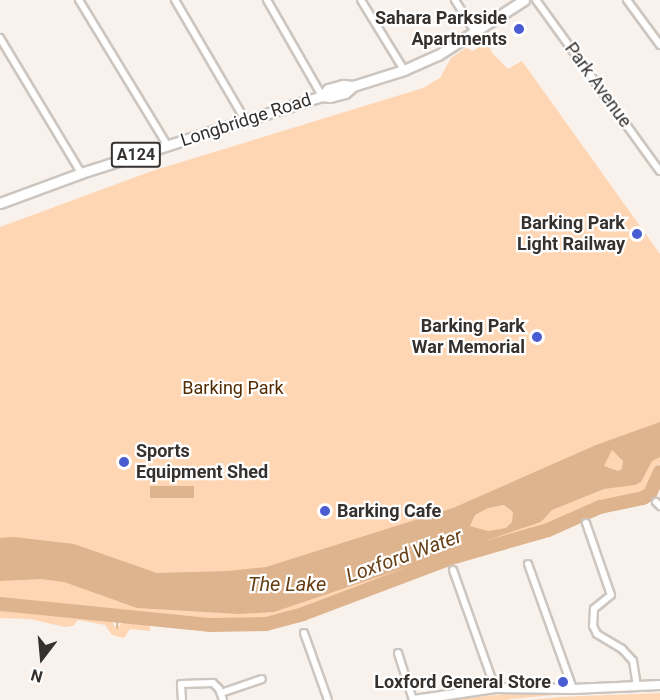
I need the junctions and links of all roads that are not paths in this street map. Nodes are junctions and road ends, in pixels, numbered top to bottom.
1 (79, 0) edge
2 (175, 0) edge
3 (267, 0) edge
4 (361, 0) edge
5 (454, 0) edge
6 (524, 0) edge
7 (536, 0) edge
8 (627, 0) edge
9 (475, 32) junction
10 (0, 38) edge
11 (660, 45) edge
12 (404, 70) junction
13 (322, 96) junction
14 (246, 120) junction
15 (167, 145) junction
16 (660, 171) edge
17 (81, 173) junction
18 (0, 203) edge
19 (586, 523) dead end
20 (528, 564) dead end
21 (453, 570) dead end
22 (304, 633) dead end
23 (398, 653) dead end
24 (262, 679) dead end
25 (660, 685) edge
26 (637, 687) junction
27 (495, 688) junction
28 (573, 689) junction
29 (222, 697) edge
30 (182, 700) edge
31 (328, 700) edge
32 (413, 700) edge

1 - 15 street
2 - 14 street
3 - 13 street
4 - 12 street
5 - 9 street
6 - 9 main road, Longbridge Road / A124
7 - 16 street, Park Avenue
8 - 11 street
9 - 12 main road, Longbridge Road / A124
10 - 17 street
12 - 13 main road, Longbridge Road / A124
13 - 14 main road, Longbridge Road / A124
14 - 15 main road, Longbridge Road / A124
15 - 17 main road, Longbridge Road / A124
17 - 18 main road, Longbridge Road / A124
19 - 26 street
20 - 28 street
21 - 27 street
22 - 31 street
23 - 32 street
24 - 29 street
25 - 26 street
26 - 28 street
27 - 28 street
27 - 32 street
29 - 30 street

